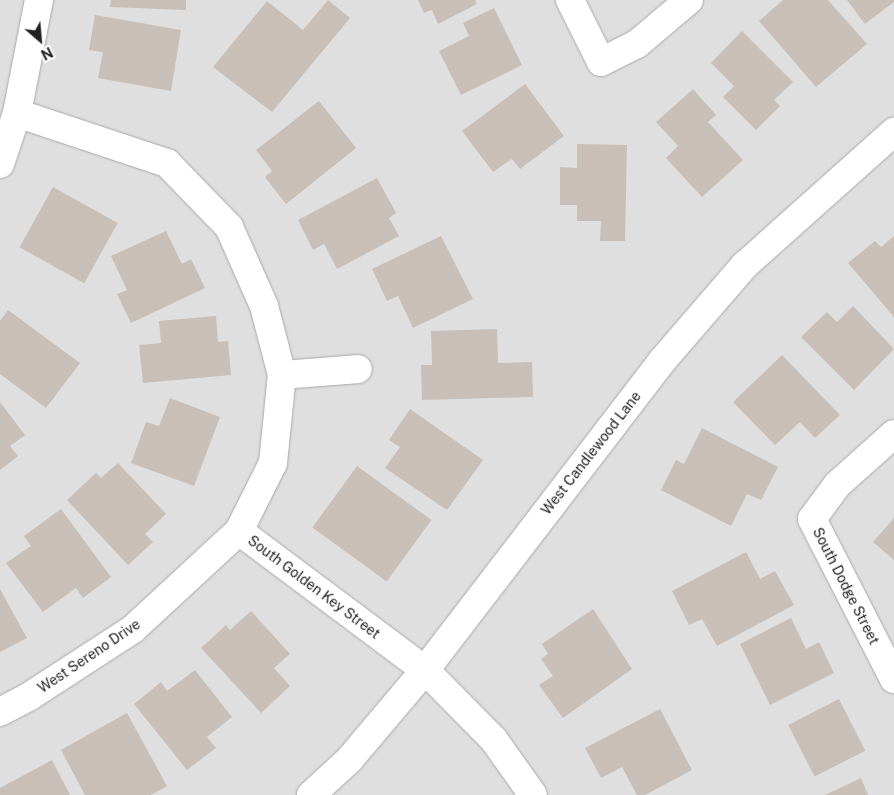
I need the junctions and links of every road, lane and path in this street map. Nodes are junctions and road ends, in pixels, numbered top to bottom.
1 (40, 0) edge
2 (570, 0) edge
3 (689, 0) edge
4 (17, 113) junction
5 (894, 132) edge
6 (0, 164) edge
7 (358, 369) dead end
8 (282, 375) junction
9 (894, 434) edge
10 (239, 531) junction
11 (425, 670) junction
12 (894, 679) edge
13 (0, 712) edge
14 (311, 795) edge
15 (533, 795) edge

1 - 4 street
2 - 3 street
4 - 6 street
4 - 8 street, South Golden Key Street
5 - 11 street, West Candlewood Lane
7 - 8 street
8 - 10 street, South Golden Key Street
9 - 12 street, South Dodge Street
10 - 11 street, South Golden Key Street
10 - 13 street, West Sereno Drive
11 - 14 street, West Candlewood Lane
11 - 15 street, South Golden Key Street

